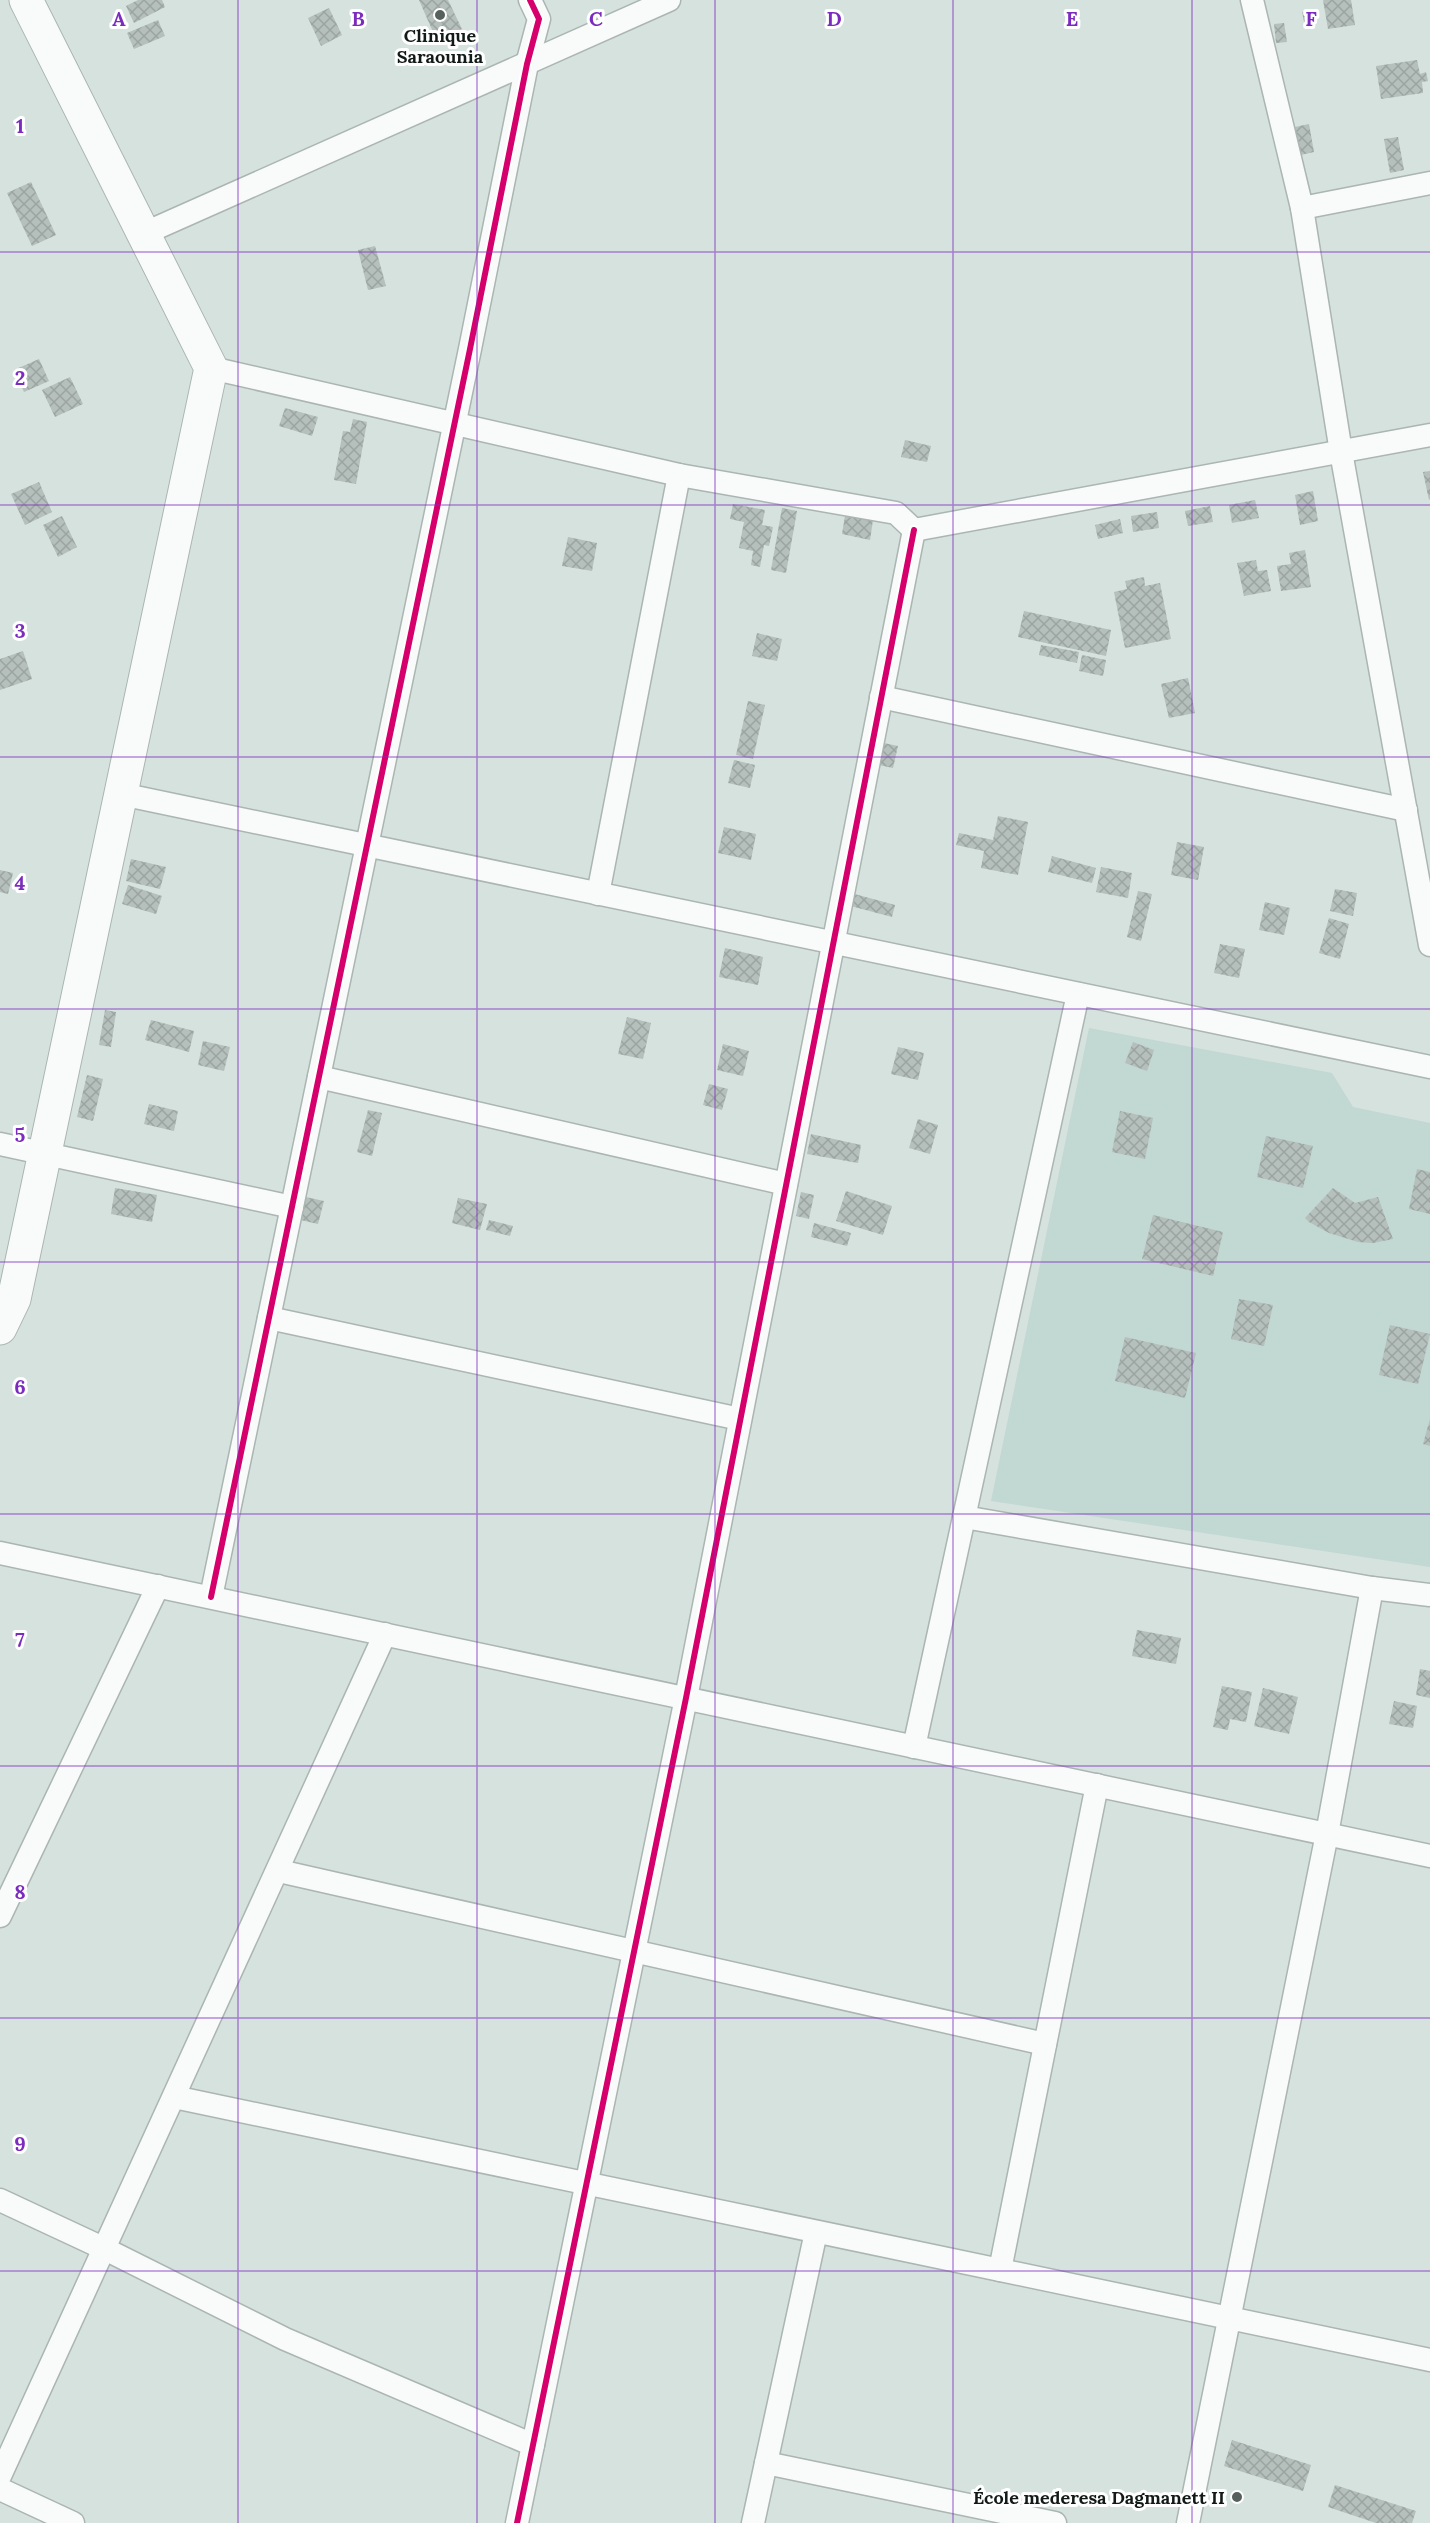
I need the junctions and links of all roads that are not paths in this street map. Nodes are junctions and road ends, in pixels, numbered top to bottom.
1 (26, 0) edge
2 (530, 0) edge
3 (669, 0) edge
4 (1252, 0) edge
5 (526, 64) junction
6 (1430, 183) edge
7 (1302, 208) junction
8 (143, 234) junction
9 (211, 368) junction
10 (455, 424) junction
11 (1430, 435) edge
12 (1341, 452) junction
13 (679, 475) junction
14 (914, 530) junction
15 (881, 697) junction
16 (121, 794) junction
17 (1406, 810) junction
18 (367, 846) junction
19 (598, 894) junction
20 (833, 943) junction
21 (1430, 945) edge
22 (1078, 994) junction
23 (1430, 1067) edge
24 (319, 1077) junction
25 (0, 1144) edge
26 (45, 1154) junction
27 (786, 1184) junction
28 (292, 1207) junction
29 (269, 1318) junction
30 (0, 1328) edge
31 (740, 1419) junction
32 (964, 1517) junction
33 (0, 1553) edge
34 (158, 1586) junction
35 (1372, 1588) junction
36 (1430, 1595) edge
37 (211, 1597) junction
38 (385, 1634) junction
39 (686, 1698) junction
40 (914, 1746) junction
41 (1097, 1785) junction
42 (1327, 1834) junction
43 (1430, 1856) edge
44 (279, 1871) junction
45 (0, 1916) edge
46 (634, 1951) junction
47 (1045, 2044) junction
48 (174, 2097) junction
49 (587, 2184) junction
50 (0, 2200) edge
51 (816, 2232) junction
52 (105, 2248) junction
53 (1000, 2270) junction
54 (1230, 2318) junction
55 (1430, 2360) edge
56 (533, 2445) junction
57 (766, 2463) junction
58 (0, 2475) edge
59 (0, 2489) edge
60 (988, 2516) edge
61 (73, 2523) edge
62 (517, 2523) edge
63 (753, 2523) edge
64 (1055, 2523) edge
65 (1188, 2523) edge

1 - 8 street
2 - 5 street
3 - 5 street
4 - 7 street
5 - 8 street
5 - 10 street
6 - 7 street
7 - 12 street
8 - 9 street
9 - 10 street
9 - 16 street
10 - 13 street
10 - 18 street
11 - 12 street
12 - 14 street
12 - 17 street
13 - 14 street
13 - 19 street
14 - 15 street
15 - 17 street
15 - 20 street
16 - 18 street
16 - 26 street
17 - 21 street
18 - 19 street
18 - 24 street
19 - 20 street
20 - 22 street
20 - 27 street
22 - 23 street
22 - 32 street
24 - 27 street
24 - 28 street
25 - 26 street
26 - 28 street
26 - 30 street
27 - 31 street
28 - 29 street
29 - 31 street
29 - 37 street
31 - 39 street
32 - 35 street
32 - 40 street
33 - 34 street
34 - 37 street
34 - 45 street
35 - 36 street
35 - 42 street
37 - 38 street
38 - 39 street
38 - 44 street
39 - 40 street
39 - 46 street
40 - 41 street
41 - 42 street
41 - 47 street
42 - 43 street
42 - 54 street
44 - 46 street
44 - 48 street
46 - 47 street
46 - 49 street
47 - 53 street
48 - 49 street
48 - 52 street
49 - 51 street
49 - 56 street
50 - 52 street
51 - 53 street
51 - 57 street
52 - 56 street
52 - 58 street
53 - 54 street
54 - 55 street
54 - 65 street
56 - 62 street
57 - 60 street
57 - 63 street
59 - 61 street
60 - 64 street

